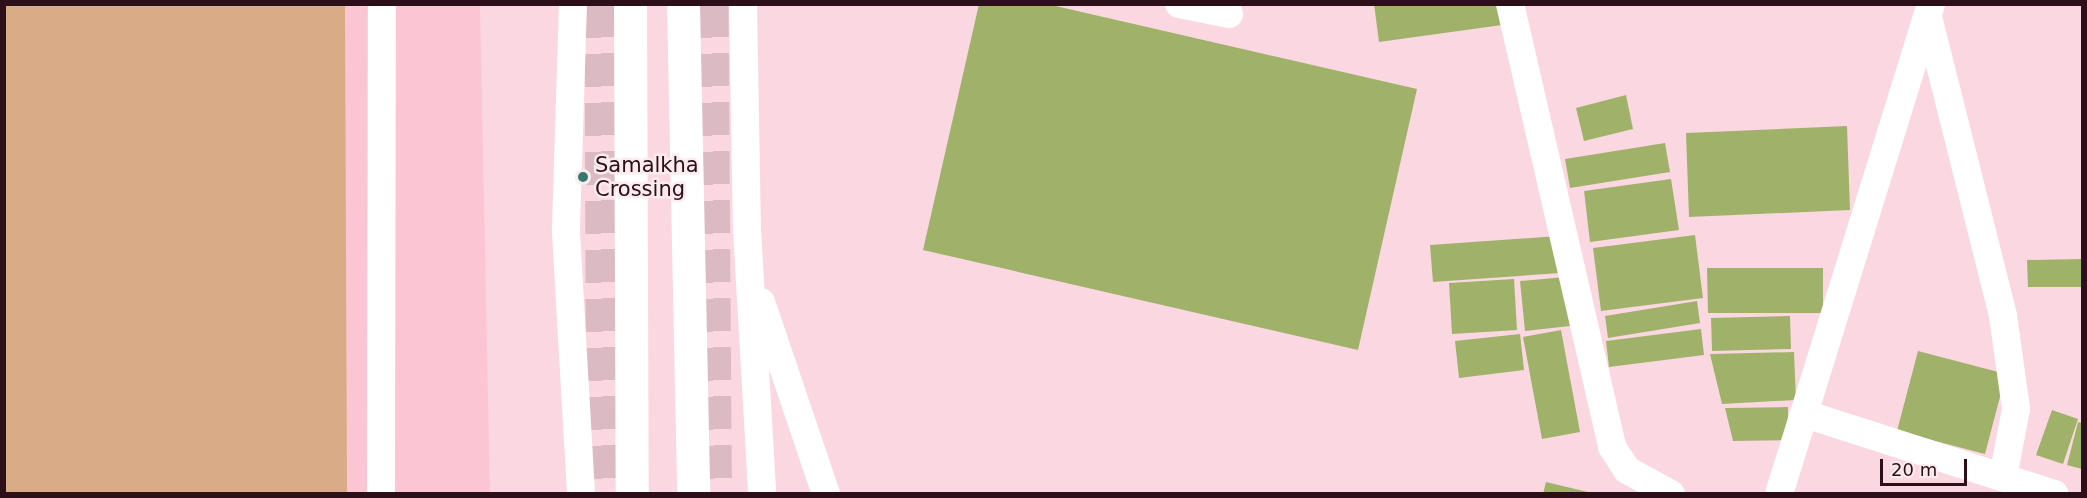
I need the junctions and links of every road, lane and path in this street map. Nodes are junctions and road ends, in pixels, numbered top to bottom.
1 (382, 4) edge
2 (573, 4) edge
3 (630, 4) edge
4 (682, 4) edge
5 (743, 4) edge
6 (1179, 4) edge
7 (1510, 4) edge
8 (1928, 8) edge
9 (1229, 14) dead end
10 (747, 230) junction
11 (1805, 414) junction
12 (2003, 477) junction
13 (381, 494) edge
14 (581, 494) edge
15 (632, 494) edge
16 (693, 494) edge
17 (762, 494) edge
18 (826, 494) edge
19 (1671, 494) edge
20 (1779, 494) edge
21 (2054, 494) edge

1 - 13 street
2 - 14 street
3 - 15 highway
4 - 16 highway
5 - 10 street
6 - 9 street
7 - 19 street
8 - 11 street
8 - 12 street
10 - 17 street
10 - 18 street
11 - 12 street
11 - 20 street
12 - 21 street

